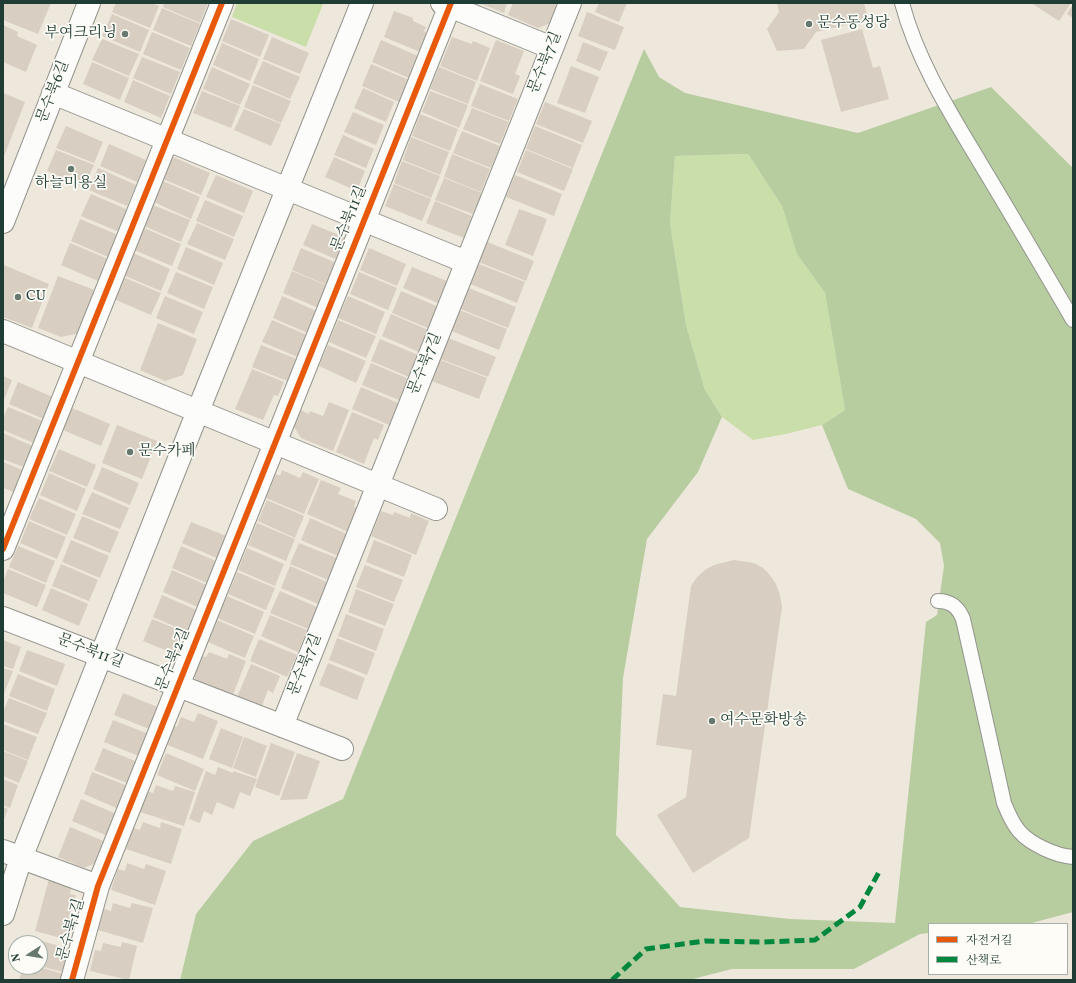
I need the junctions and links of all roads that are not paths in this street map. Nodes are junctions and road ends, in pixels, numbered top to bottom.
1 (88, 3) edge
2 (222, 3) edge
3 (362, 3) edge
4 (570, 3) edge
5 (902, 3) edge
6 (448, 4) edge
7 (552, 48) junction
8 (53, 93) junction
9 (167, 140) junction
10 (11, 179) edge
11 (287, 189) junction
12 (364, 220) junction
13 (3, 222) edge
14 (466, 262) junction
15 (1073, 320) edge
16 (3, 331) edge
17 (78, 362) junction
18 (198, 411) junction
19 (275, 442) junction
20 (378, 484) junction
21 (436, 509) dead end
22 (3, 549) edge
23 (938, 600) dead end
24 (3, 618) edge
25 (101, 656) junction
26 (178, 686) junction
27 (282, 726) junction
28 (342, 749) dead end
29 (12, 854) edge
30 (1073, 857) edge
31 (98, 886) junction
32 (3, 914) edge
33 (72, 980) edge

1 - 8 street, 문수북6길
2 - 9 street
3 - 11 street
4 - 7 street, 문수북7길
5 - 15 lane
6 - 7 street, 문수북11길
6 - 12 street, 문수북11길
7 - 14 street, 문수북7길
8 - 9 street, 문수북11길
8 - 10 street, 문수북6길
9 - 11 street, 문수북11길
9 - 17 street
10 - 13 street, 문수북6길
11 - 12 street, 문수북11길
11 - 18 street
12 - 14 street, 문수북11길
12 - 19 street, 문수북11길
14 - 20 street, 문수북7길
16 - 17 street
17 - 18 street
17 - 22 street
18 - 19 street
18 - 25 street
19 - 20 street
19 - 26 street, 문수북2길
20 - 21 street
20 - 27 street, 문수북7길
23 - 30 lane
24 - 25 street, 문수북11길
25 - 26 street, 문수북11길
25 - 29 street
26 - 27 street
26 - 31 street, 문수북2길
27 - 28 street
29 - 31 street, 문수북1길
29 - 32 street
31 - 33 street, 문수북1길

